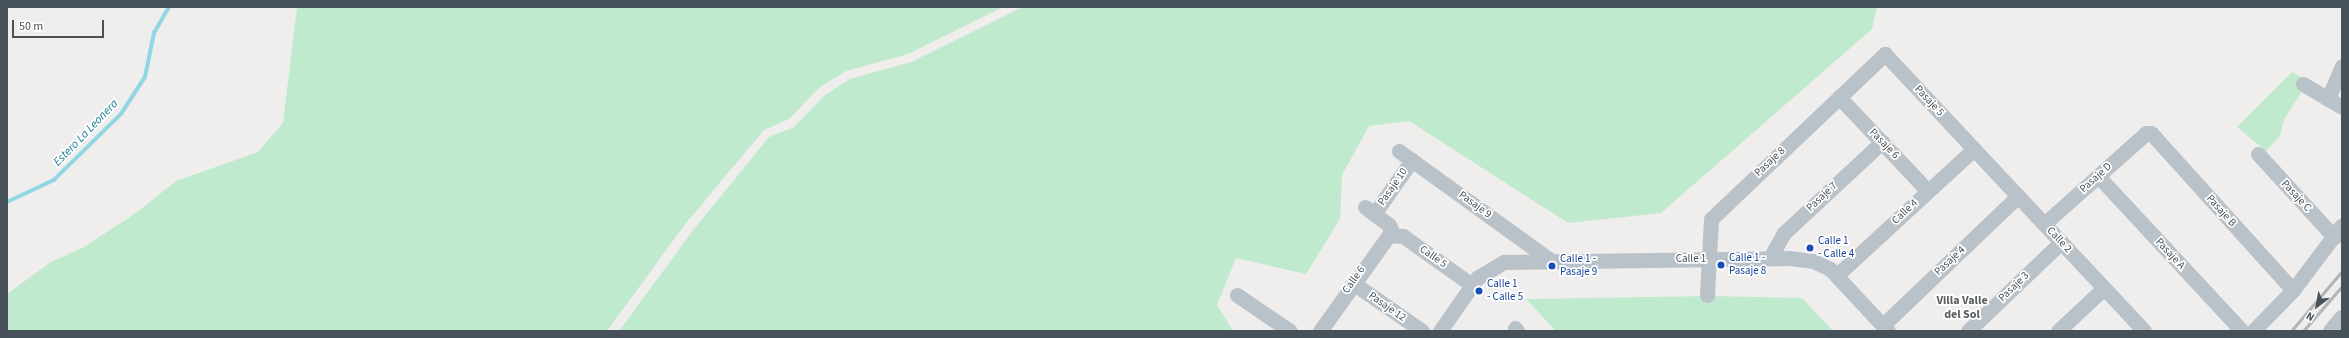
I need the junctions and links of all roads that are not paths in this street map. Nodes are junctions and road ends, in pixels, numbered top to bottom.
1 (1885, 54) joint
2 (2342, 66) edge
3 (2303, 84) dead end
4 (1839, 97) junction
5 (2328, 99) junction
6 (2342, 107) edge
7 (2149, 132) joint
8 (1882, 142) junction
9 (1974, 149) junction
10 (1399, 151) dead end
11 (2258, 154) dead end
12 (1412, 160) junction
13 (2098, 176) junction
14 (1928, 191) junction
15 (2018, 196) junction
16 (2044, 224) junction
17 (2338, 231) edge
18 (1393, 234) junction
19 (2061, 242) junction
20 (1770, 258) junction
21 (1708, 259) junction
22 (1550, 260) junction
23 (1837, 275) junction
24 (1353, 283) junction
25 (1472, 285) junction
26 (2104, 288) junction
27 (2293, 290) junction
28 (1707, 294) dead end
29 (1237, 295) dead end
30 (2342, 319) edge
31 (1886, 328) edge
32 (1290, 331) edge
33 (1320, 331) edge
34 (1422, 331) edge
35 (1440, 331) edge
36 (1968, 331) edge
37 (2058, 331) edge
38 (2144, 331) edge
39 (2242, 331) edge
40 (2253, 331) edge
41 (2332, 331) edge

1 - 4 street, Pasaje 8
1 - 9 street, Pasaje 5
2 - 5 street
3 - 5 street
4 - 8 street, Pasaje 6
4 - 21 street, Pasaje 8
5 - 6 street
7 - 13 street, Pasaje D
7 - 27 street, Pasaje B
8 - 14 street, Pasaje 6
8 - 20 street, Pasaje 7
9 - 14 street, Calle 4
9 - 15 street, Calle 2
10 - 12 street, Pasaje 9
11 - 17 street, Pasaje C
12 - 18 street, Pasaje 10
12 - 22 street, Pasaje 9
13 - 16 street, Pasaje D
13 - 39 street, Pasaje A
14 - 23 street, Calle 4
15 - 16 street, Calle 2
15 - 31 street, Pasaje 4
16 - 19 street, Calle 2
17 - 27 street
18 - 24 street, Calle 6
18 - 25 street, Calle 5
19 - 26 street, Calle 2
19 - 36 street, Pasaje 3
20 - 21 street, Calle 1
20 - 23 street, Calle 1
21 - 22 street, Calle 1
21 - 28 street, Pasaje 8
22 - 25 street, Calle 1
23 - 31 street, Calle 1
24 - 33 street, Calle 6
24 - 34 street, Pasaje 12
25 - 35 street
26 - 37 street
26 - 38 street, Calle 2
27 - 40 street
29 - 32 street
30 - 41 street

